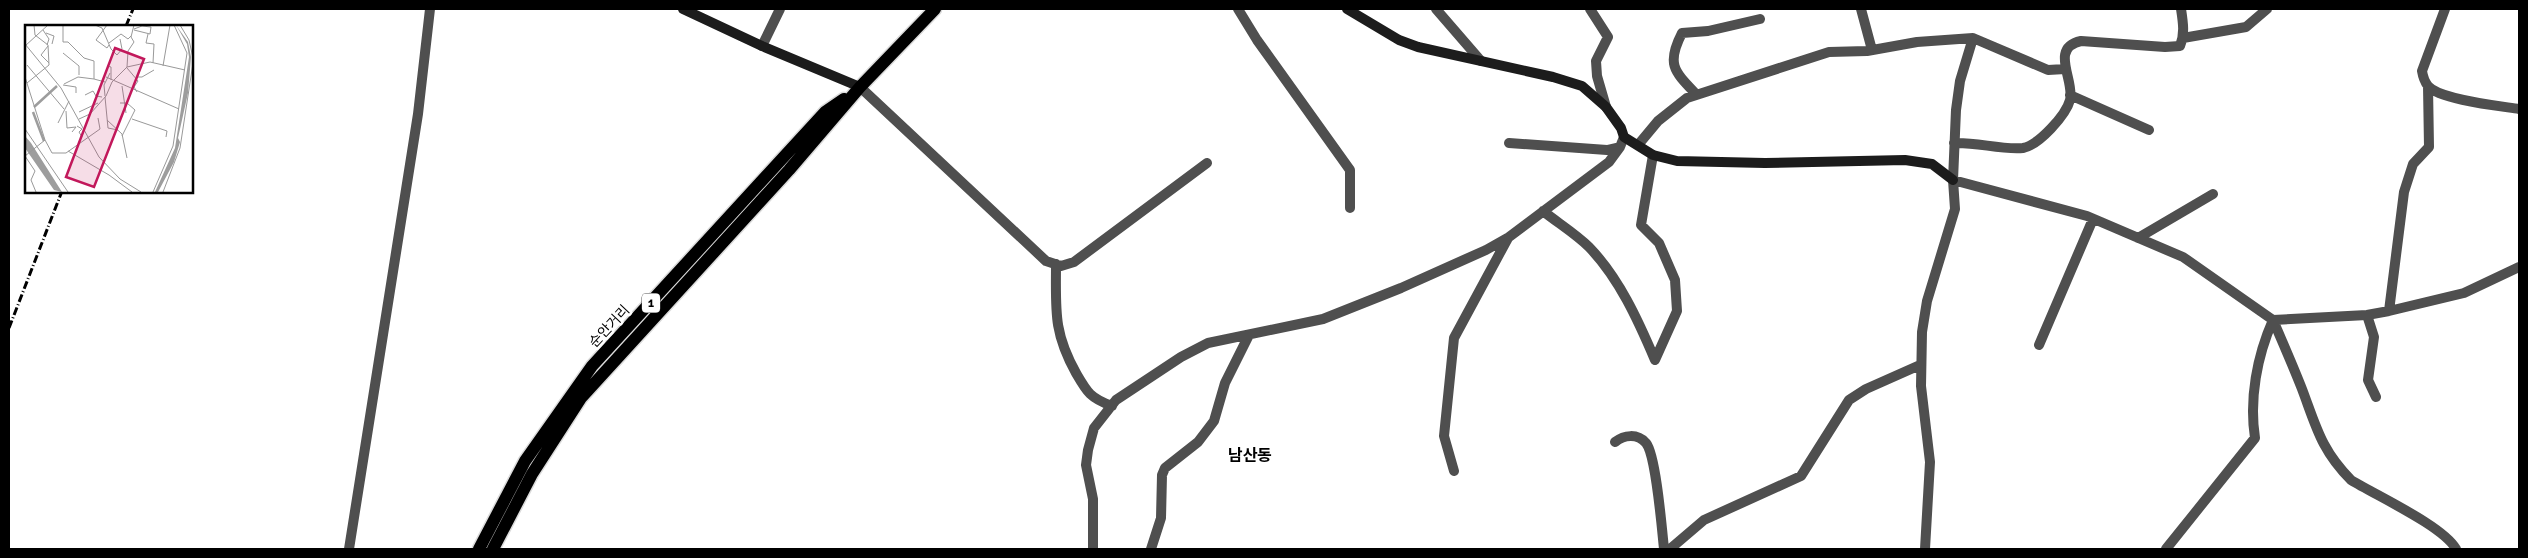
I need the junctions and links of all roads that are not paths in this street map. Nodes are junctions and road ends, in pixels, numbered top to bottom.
1 (430, 9) edge
2 (683, 9) edge
3 (780, 9) edge
4 (935, 9) edge
5 (1238, 9) edge
6 (1347, 9) edge
7 (1436, 9) edge
8 (1590, 9) edge
9 (1861, 9) edge
10 (2181, 9) edge
11 (2266, 9) edge
12 (2445, 9) edge
13 (1760, 19) dead end
14 (1972, 38) junction
15 (2183, 38) junction
16 (762, 46) junction
17 (1872, 50) junction
18 (1481, 61) junction
19 (2065, 69) junction
20 (2428, 86) junction
21 (860, 87) junction
22 (1696, 94) junction
23 (2070, 95) junction
24 (1606, 107) junction
25 (2519, 109) edge
26 (2149, 130) dead end
27 (1622, 142) junction
28 (1509, 143) dead end
29 (1954, 143) junction
30 (1638, 145) junction
31 (1653, 155) junction
32 (1207, 163) dead end
33 (1953, 180) junction
34 (2213, 194) dead end
35 (1350, 208) dead end
36 (1543, 211) junction
37 (2093, 219) junction
38 (1509, 237) junction
39 (2138, 238) junction
40 (1056, 264) junction
41 (2519, 267) edge
42 (2388, 311) junction
43 (2367, 315) junction
44 (2273, 320) junction
45 (1249, 335) junction
46 (2039, 345) dead end
47 (1920, 365) junction
48 (2376, 398) dead end
49 (1112, 406) junction
50 (1615, 442) dead end
51 (1454, 471) dead end
52 (2175, 544) edge
53 (349, 549) edge
54 (479, 549) edge
55 (493, 549) edge
56 (1094, 549) edge
57 (1151, 549) edge
58 (1664, 549) edge
59 (1670, 549) edge
60 (1925, 549) edge
61 (2166, 549) edge
62 (2456, 549) edge

1 - 53 street
2 - 16 street
3 - 16 street
4 - 21 main road, 순안거리 / 1
5 - 35 street
6 - 18 street
7 - 18 street
8 - 24 street
9 - 17 street
10 - 15 street
11 - 15 street
12 - 20 street
13 - 22 street
14 - 17 street
14 - 19 street
14 - 29 street
15 - 19 street
16 - 21 street
17 - 22 street
18 - 24 street
19 - 23 street
20 - 25 street
20 - 42 street
21 - 40 street
21 - 54 main road, 순안거리 / 1
21 - 55 main road, 순안거리 / 1
22 - 30 street
23 - 26 street
23 - 29 street
24 - 27 street
27 - 28 street
27 - 30 street
27 - 36 street
29 - 33 street
30 - 31 street
31 - 33 street
31 - 36 street
32 - 40 street
33 - 37 street
33 - 47 street
34 - 39 street
36 - 38 street
37 - 39 street
37 - 46 street
38 - 45 street
38 - 51 street
39 - 44 street
40 - 49 street
41 - 42 street
42 - 43 street
43 - 44 street
43 - 48 street
44 - 52 street
44 - 62 street
45 - 49 street
45 - 57 street
47 - 59 street
47 - 60 street
49 - 56 street
50 - 58 street
52 - 61 street

